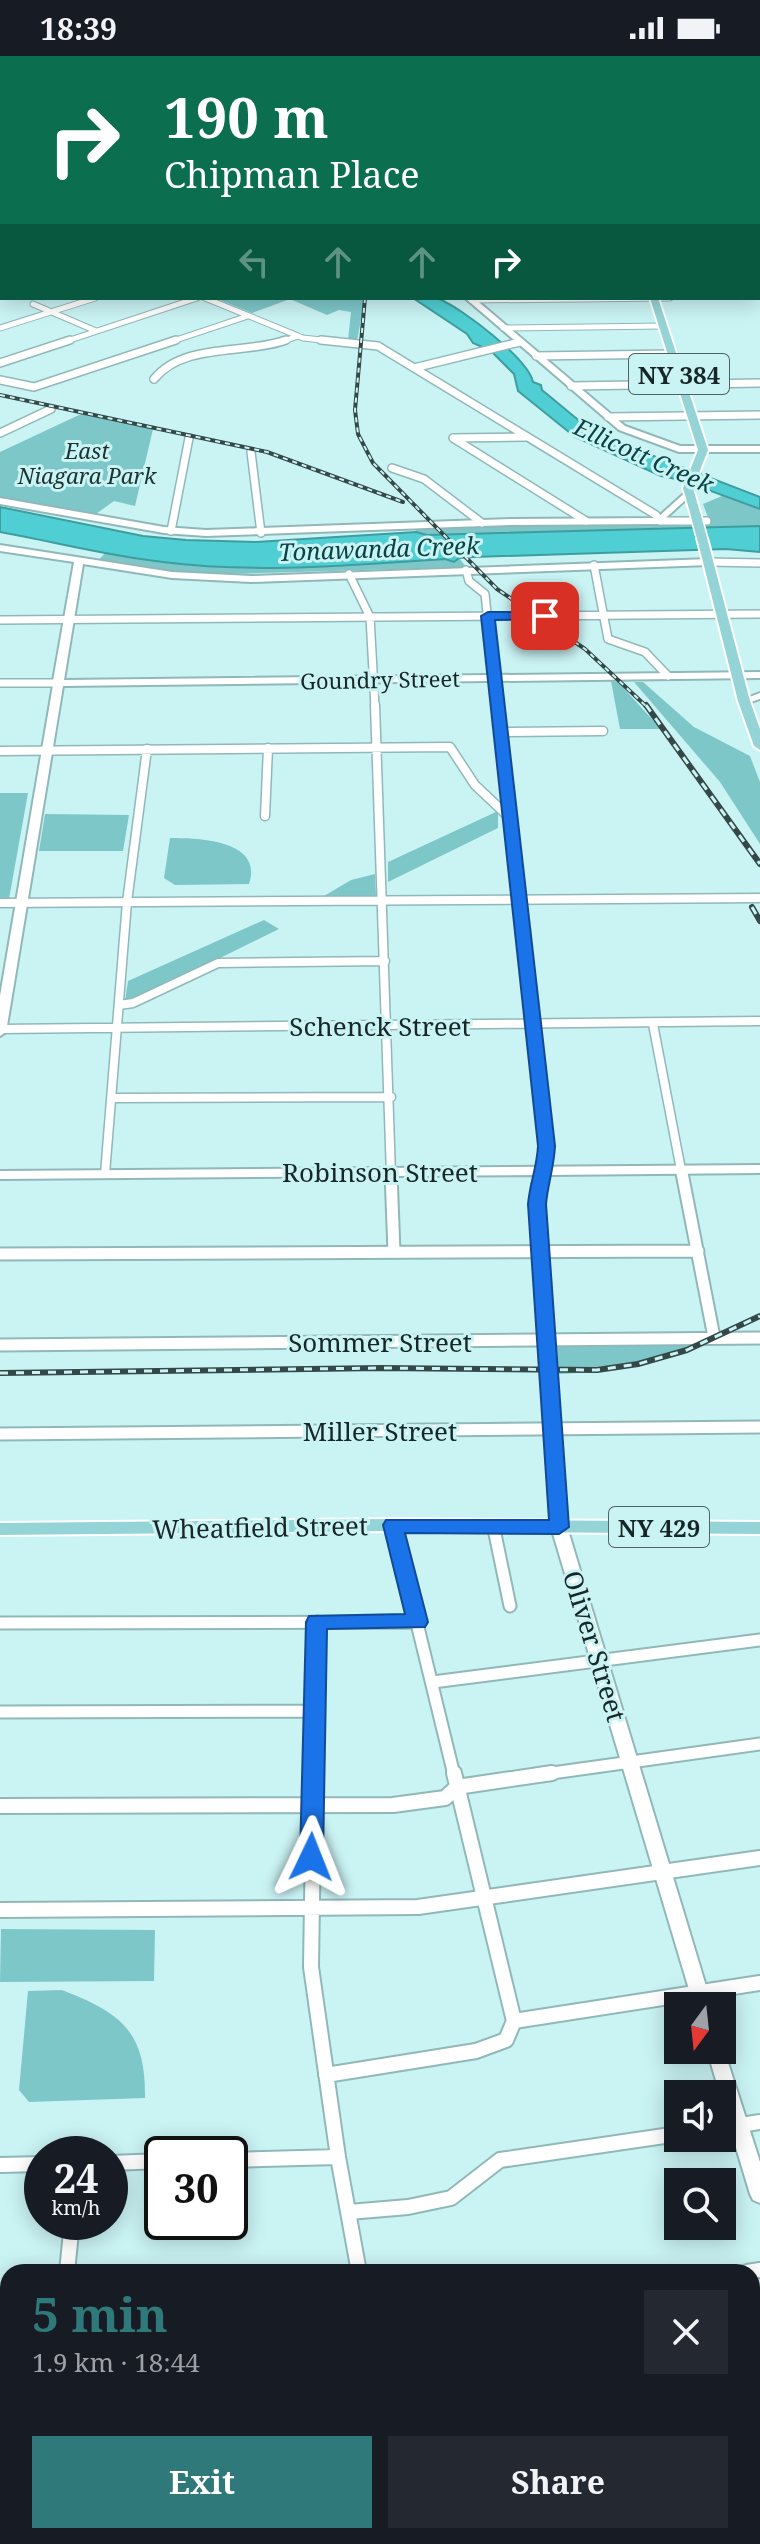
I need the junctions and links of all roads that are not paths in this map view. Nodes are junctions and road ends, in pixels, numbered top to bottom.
1 (89, 300) edge
2 (191, 300) edge
3 (210, 300) edge
4 (471, 300) edge
5 (655, 300) edge
6 (33, 304) dead end
7 (52, 312) junction
8 (248, 316) junction
9 (663, 326) junction
10 (0, 328) edge
11 (503, 328) junction
12 (96, 331) junction
13 (298, 336) junction
14 (520, 342) junction
15 (673, 354) junction
16 (536, 356) junction
17 (0, 363) edge
18 (414, 368) junction
19 (154, 379) dead end
20 (0, 380) edge
21 (760, 383) edge
22 (682, 384) junction
23 (571, 386) junction
24 (51, 409) dead end
25 (760, 415) edge
26 (692, 416) junction
27 (608, 417) junction
28 (0, 433) edge
29 (527, 437) junction
30 (189, 438) dead end
31 (760, 449) edge
32 (703, 450) junction
33 (251, 452) dead end
34 (392, 468) dead end
35 (688, 489) junction
36 (0, 501) edge
37 (586, 521) junction
38 (659, 521) junction
39 (707, 521) dead end
40 (482, 523) junction
41 (171, 531) junction
42 (261, 533) junction
43 (0, 548) edge
44 (707, 557) junction
45 (78, 563) junction
46 (760, 563) edge
47 (594, 565) junction
48 (466, 570) junction
49 (349, 574) junction
50 (561, 604) dead end
51 (722, 614) junction
52 (760, 614) edge
53 (604, 615) junction
54 (488, 616) junction
55 (545, 616) junction
56 (370, 617) junction
57 (0, 620) edge
58 (68, 620) junction
59 (738, 675) junction
60 (760, 675) edge
61 (668, 676) junction
62 (494, 678) junction
63 (374, 679) junction
64 (0, 683) edge
65 (56, 683) junction
66 (760, 696) edge
67 (744, 701) junction
68 (603, 731) dead end
69 (502, 732) junction
70 (760, 746) edge
71 (376, 747) junction
72 (268, 748) junction
73 (147, 749) junction
74 (45, 750) junction
75 (0, 751) edge
76 (265, 816) dead end
77 (510, 818) junction
78 (760, 898) edge
79 (520, 899) junction
80 (383, 900) junction
81 (127, 902) junction
82 (0, 903) edge
83 (19, 903) junction
84 (385, 961) junction
85 (119, 1005) junction
86 (760, 1021) edge
87 (653, 1024) junction
88 (388, 1025) junction
89 (532, 1025) junction
90 (117, 1028) junction
91 (0, 1030) edge
92 (391, 1097) junction
93 (113, 1098) junction
94 (681, 1169) junction
95 (760, 1169) edge
96 (546, 1170) junction
97 (391, 1171) junction
98 (105, 1174) junction
99 (0, 1175) edge
100 (698, 1251) junction
101 (394, 1252) junction
102 (539, 1252) junction
103 (0, 1254) edge
104 (714, 1337) junction
105 (760, 1338) edge
106 (546, 1341) junction
107 (0, 1345) edge
108 (760, 1427) edge
109 (552, 1430) junction
110 (0, 1434) edge
111 (393, 1525) junction
112 (559, 1527) junction
113 (760, 1528) edge
114 (0, 1529) edge
115 (494, 1529) junction
116 (510, 1606) dead end
117 (317, 1622) junction
118 (418, 1622) junction
119 (0, 1623) edge
120 (760, 1640) edge
121 (599, 1661) junction
122 (433, 1682) junction
123 (314, 1711) junction
124 (0, 1712) edge
125 (760, 1744) edge
126 (629, 1762) junction
127 (457, 1787) junction
128 (0, 1806) edge
129 (313, 1806) junction
130 (760, 1858) edge
131 (663, 1871) junction
132 (482, 1898) junction
133 (310, 1909) junction
134 (0, 1910) edge
135 (760, 1983) edge
136 (699, 1992) edge
137 (727, 1992) edge
138 (664, 2003) edge
139 (514, 2021) junction
140 (326, 2075) junction
141 (760, 2122) edge
142 (736, 2125) edge
143 (664, 2136) edge
144 (736, 2140) edge
145 (338, 2157) junction
146 (248, 2160) edge
147 (24, 2164) edge
148 (0, 2165) edge
149 (760, 2194) edge
150 (349, 2212) junction
151 (70, 2240) edge
152 (68, 2264) edge
153 (358, 2264) edge

1 - 7 street
2 - 12 street
3 - 8 street
4 - 11 street
5 - 9 main road, NY 384
6 - 7 street
7 - 10 street
7 - 12 street
8 - 13 street
8 - 20 street
9 - 11 street
9 - 15 main road, NY 384
11 - 14 street
12 - 17 street
13 - 18 street
13 - 19 street
14 - 16 street
14 - 18 street
15 - 16 street
15 - 22 main road, NY 384
16 - 23 street
18 - 29 street
21 - 22 street
22 - 23 street
22 - 26 main road, NY 384
23 - 27 street
24 - 28 street
25 - 26 street
26 - 27 street
26 - 32 main road, NY 384
27 - 32 street
29 - 37 street
29 - 38 street
30 - 41 street
31 - 32 street
32 - 35 main road
33 - 42 street
34 - 40 street
35 - 38 street
35 - 44 main road, bridge
36 - 41 street
37 - 38 street
37 - 40 street
38 - 39 street
40 - 42 street
41 - 42 street
43 - 45 street
44 - 46 street
44 - 47 street
44 - 51 main road
45 - 49 street
45 - 58 street
47 - 48 street
47 - 53 street
48 - 49 street
48 - 54 street, Oliver Street
49 - 56 street
50 - 55 street
51 - 52 street
51 - 53 street
51 - 59 main road
53 - 55 street
53 - 61 street
54 - 55 street
54 - 56 street
54 - 62 street, Oliver Street
56 - 58 street
56 - 63 street
57 - 58 street
58 - 65 street
59 - 60 street, Goundry Street
59 - 61 street, Goundry Street
59 - 67 main road
61 - 62 street, Goundry Street
62 - 63 street, Goundry Street
62 - 69 street, Oliver Street
63 - 65 street, Goundry Street
63 - 71 street
64 - 65 street, Goundry Street
65 - 74 street
66 - 67 street
67 - 70 main road
68 - 69 street
69 - 77 street, Oliver Street
71 - 72 street
71 - 77 street
71 - 80 street
72 - 73 street
72 - 76 street
73 - 74 street
73 - 81 street
74 - 75 street
74 - 83 street
77 - 79 street, Oliver Street
78 - 79 street
79 - 80 street
79 - 89 street, Oliver Street
80 - 81 street
80 - 84 street
81 - 83 street
81 - 85 street
82 - 83 street
83 - 91 street
84 - 85 street
84 - 88 street
85 - 90 street
86 - 87 street, Schenck Street
87 - 89 street, Schenck Street
87 - 94 street
88 - 89 street, Schenck Street
88 - 90 street, Schenck Street
88 - 92 street
89 - 96 street, Oliver Street
90 - 91 street, Schenck Street
90 - 93 street
92 - 93 street
92 - 97 street
93 - 98 street
94 - 95 street, Robinson Street
94 - 96 street, Robinson Street
94 - 100 street
96 - 97 street, Robinson Street
96 - 102 street, Oliver Street
97 - 98 street, Robinson Street
97 - 101 street
98 - 99 street, Robinson Street
100 - 102 street
100 - 104 street
101 - 102 street
101 - 103 street
102 - 106 street, Oliver Street
104 - 105 street, Sommer Street
104 - 106 street, Sommer Street
106 - 107 street, Sommer Street
106 - 109 street, Oliver Street
108 - 109 street, Miller Street
109 - 110 street, Miller Street
109 - 112 street, Oliver Street
111 - 114 main road, Wheatfield Street
111 - 115 main road, Wheatfield Street
111 - 118 street
112 - 113 main road, Wheatfield Street / NY 429
112 - 115 main road, Wheatfield Street
112 - 121 street, Oliver Street
115 - 116 street
117 - 118 street
117 - 119 street
117 - 123 street
118 - 122 street
120 - 121 street
121 - 122 street
121 - 126 street, Oliver Street
122 - 127 street
123 - 124 street
123 - 129 street
125 - 126 street
126 - 127 street
126 - 131 street, Oliver Street
127 - 129 street
127 - 132 street
128 - 129 street
129 - 133 street
130 - 131 street
131 - 132 street
131 - 136 street, Oliver Street
132 - 133 street
132 - 139 street
133 - 134 street
133 - 140 street
135 - 137 street
138 - 139 street
139 - 140 street
140 - 145 street
141 - 142 street
143 - 150 street
144 - 149 street
145 - 146 street
145 - 150 street
147 - 148 street
150 - 153 street
151 - 152 street

